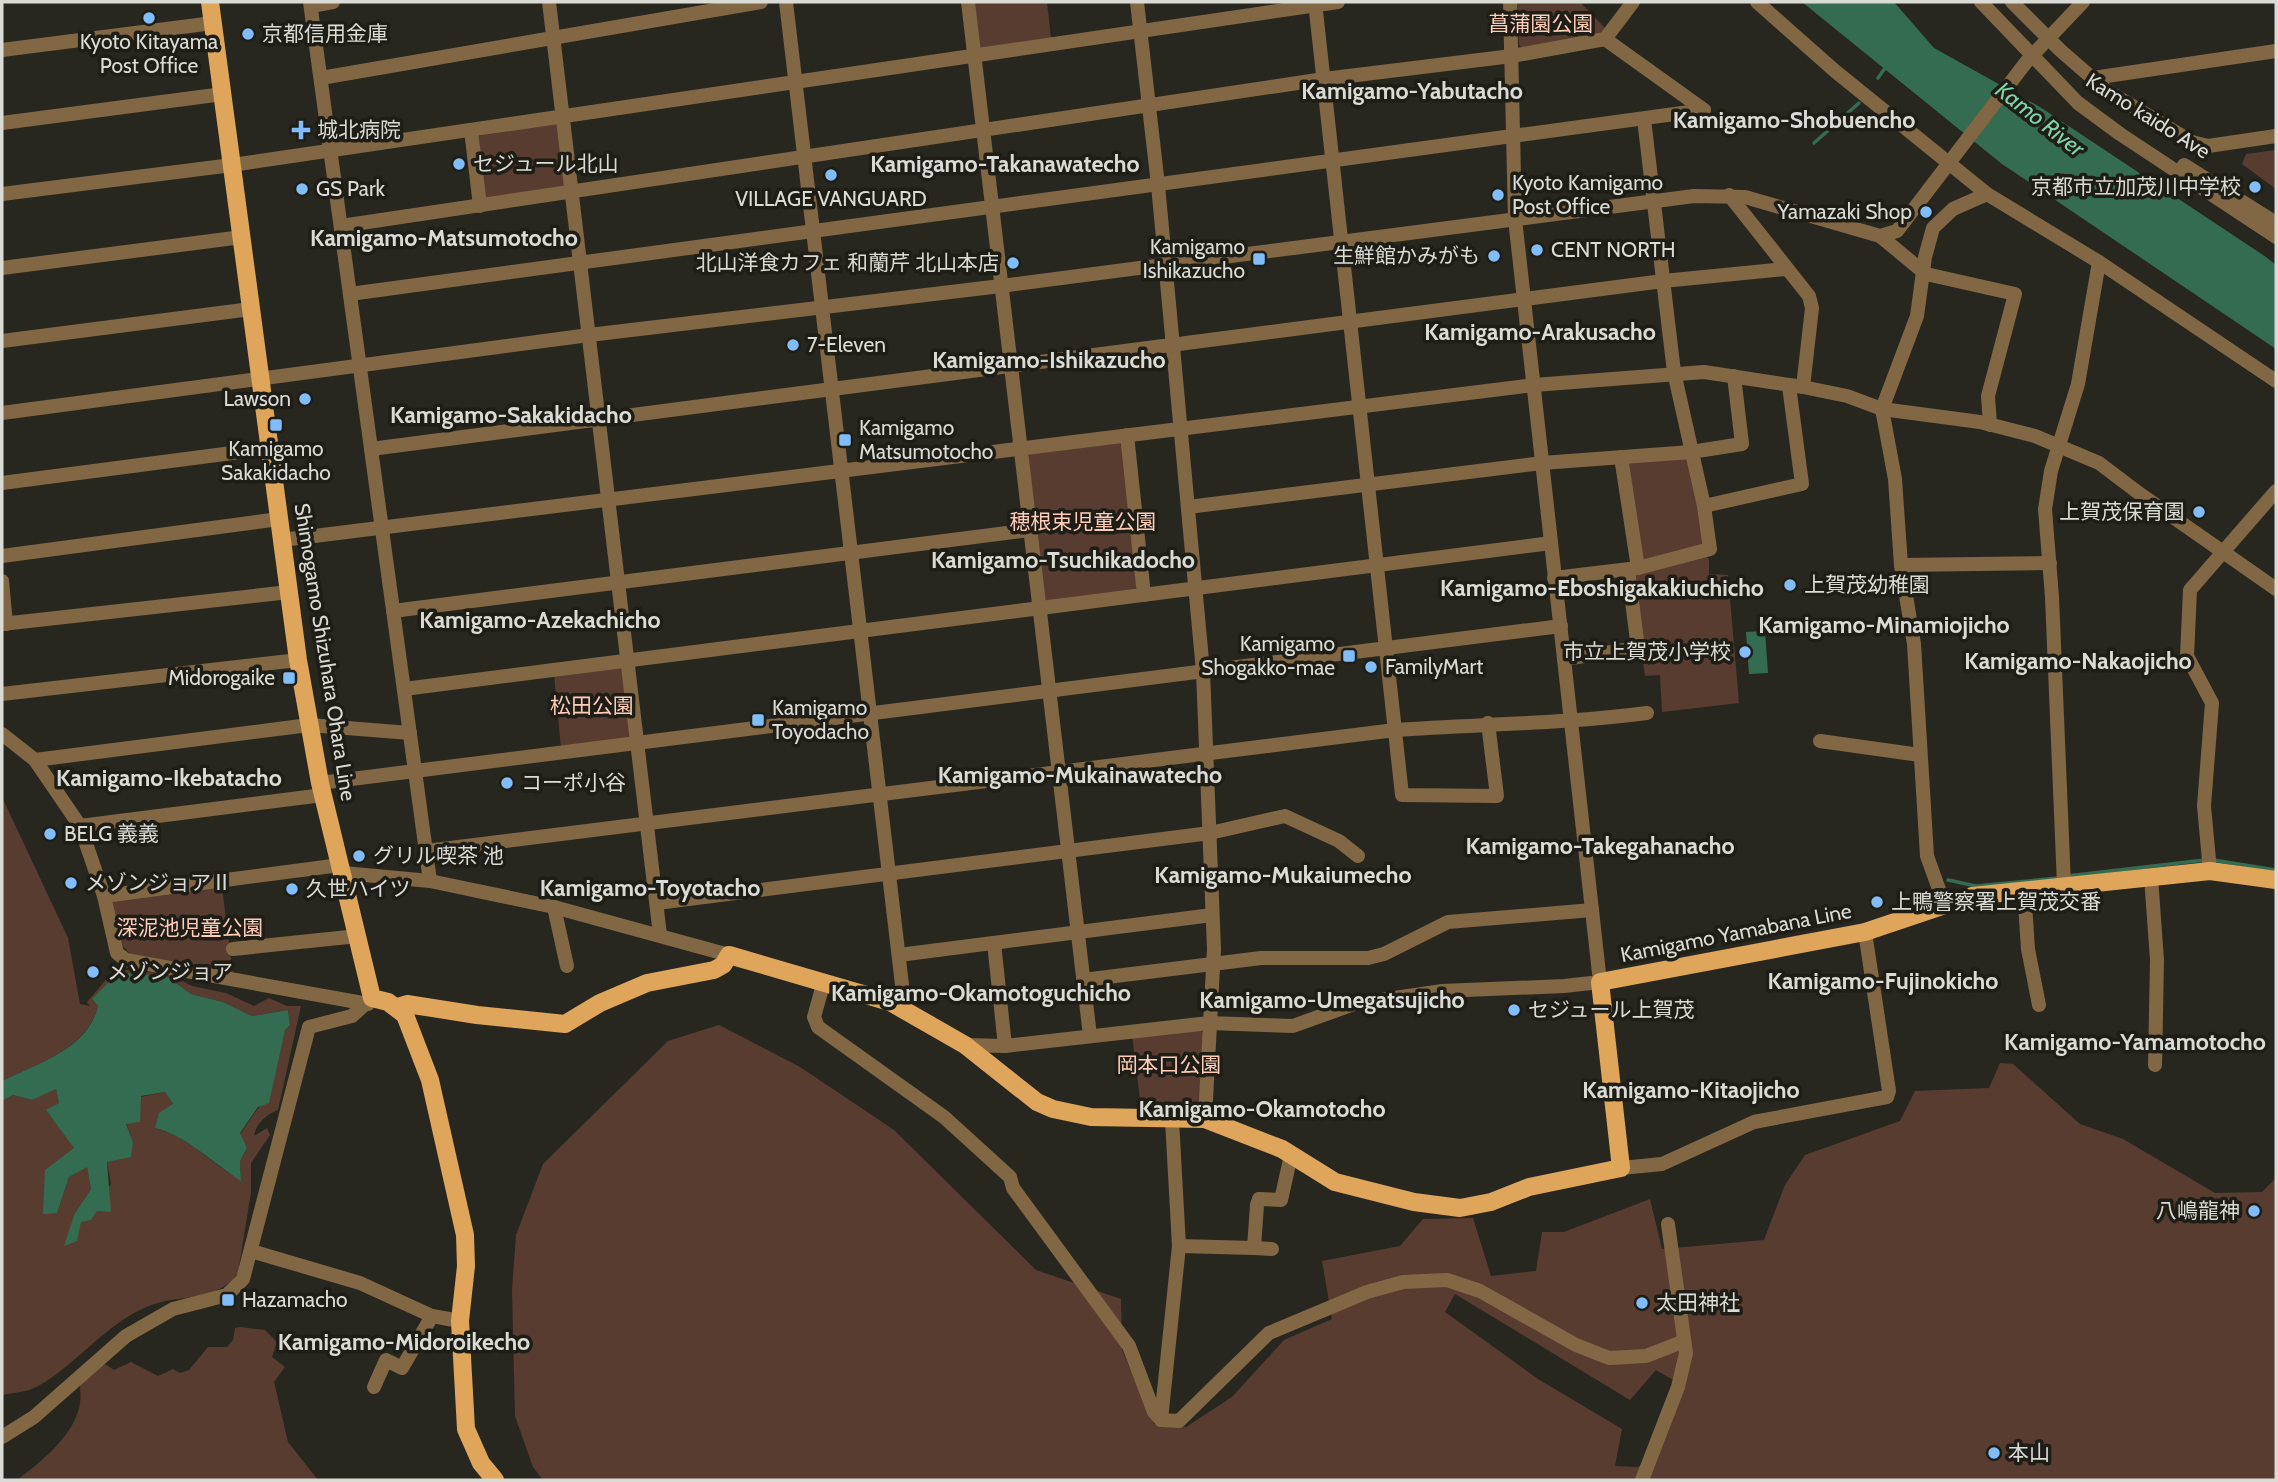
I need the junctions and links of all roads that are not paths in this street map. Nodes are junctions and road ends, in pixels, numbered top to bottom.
1 (210, 2) edge
2 (333, 2) edge
3 (549, 2) edge
4 (761, 2) edge
5 (786, 2) edge
6 (968, 2) edge
7 (1137, 2) edge
8 (1338, 2) edge
9 (1510, 2) edge
10 (1633, 2) edge
11 (1757, 2) edge
12 (1981, 2) edge
13 (2012, 2) edge
14 (2083, 2) edge
15 (1315, 3) edge
16 (311, 4) edge
17 (213, 23) junction
18 (1139, 31) junction
19 (554, 38) junction
20 (1605, 39) junction
21 (2048, 39) junction
22 (2, 50) edge
23 (2276, 51) edge
24 (974, 56) junction
25 (1512, 56) junction
26 (2031, 58) junction
27 (321, 78) junction
28 (2093, 78) junction
29 (1324, 79) junction
30 (796, 82) junction
31 (2068, 90) junction
32 (223, 94) junction
33 (1148, 107) junction
34 (563, 116) junction
35 (1644, 119) junction
36 (2, 123) edge
37 (471, 130) junction
38 (983, 130) junction
39 (1513, 134) junction
40 (2276, 136) edge
41 (330, 151) junction
42 (805, 157) junction
43 (1952, 159) junction
44 (1332, 160) junction
45 (232, 165) junction
46 (1158, 185) junction
47 (572, 192) junction
48 (2, 194) edge
49 (1987, 194) junction
50 (1729, 195) junction
51 (1654, 202) junction
52 (480, 206) junction
53 (992, 207) junction
54 (1515, 219) junction
55 (2276, 223) edge
56 (341, 226) junction
57 (813, 231) junction
58 (1880, 236) junction
59 (2276, 236) edge
60 (242, 237) junction
61 (1342, 242) junction
62 (2099, 262) junction
63 (580, 263) junction
64 (1165, 264) junction
65 (2, 268) edge
66 (1786, 269) junction
67 (1924, 272) junction
68 (1663, 281) junction
69 (1001, 286) junction
70 (350, 294) junction
71 (1524, 301) junction
72 (822, 307) junction
73 (251, 309) junction
74 (1351, 324) junction
75 (589, 335) junction
76 (2, 341) edge
77 (1171, 347) junction
78 (360, 366) junction
79 (1012, 367) junction
80 (1674, 372) junction
81 (1734, 376) junction
82 (261, 379) junction
83 (2276, 381) edge
84 (1534, 385) junction
85 (1796, 386) junction
86 (832, 390) junction
87 (1360, 406) junction
88 (1882, 410) junction
89 (2, 413) edge
90 (599, 419) junction
91 (1990, 425) junction
92 (1180, 428) junction
93 (1127, 435) junction
94 (2059, 444) junction
95 (270, 448) junction
96 (1020, 448) junction
97 (372, 449) junction
98 (1691, 452) junction
99 (1621, 457) junction
100 (1542, 463) junction
101 (842, 471) junction
102 (2, 484) edge
103 (1368, 484) junction
104 (2276, 491) edge
105 (609, 500) junction
106 (1704, 506) junction
107 (1188, 507) junction
108 (279, 519) junction
109 (382, 528) junction
110 (1030, 530) junction
111 (282, 540) junction
112 (1551, 543) junction
113 (2223, 551) junction
114 (851, 553) junction
115 (2, 556) edge
116 (2050, 564) junction
117 (1377, 565) junction
118 (1901, 565) junction
119 (1633, 569) junction
120 (1555, 578) junction
121 (2, 581) edge
122 (618, 582) junction
123 (1194, 588) junction
124 (2276, 589) edge
125 (289, 592) junction
126 (1144, 595) junction
127 (1039, 608) junction
128 (393, 611) junction
129 (4, 624) edge
130 (1561, 626) junction
131 (860, 631) junction
132 (1386, 648) junction
133 (1564, 659) junction
134 (298, 660) junction
135 (628, 660) junction
136 (1203, 671) junction
137 (404, 689) junction
138 (1049, 690) junction
139 (2, 694) edge
140 (870, 713) junction
141 (1647, 713) dead end
142 (1488, 723) junction
143 (1570, 723) junction
144 (309, 725) junction
145 (1395, 730) junction
146 (410, 733) junction
147 (2, 734) edge
148 (637, 741) junction
149 (1820, 741) dead end
150 (1207, 753) junction
151 (1920, 755) junction
152 (35, 760) junction
153 (415, 771) junction
154 (1059, 772) junction
155 (322, 789) junction
156 (880, 795) junction
157 (647, 824) junction
158 (80, 826) junction
159 (1210, 832) junction
160 (1068, 850) junction
161 (426, 851) junction
162 (1357, 856) dead end
163 (2209, 864) junction
164 (341, 869) junction
165 (889, 873) junction
166 (2151, 877) junction
167 (2063, 879) junction
168 (2276, 880) edge
169 (430, 881) junction
170 (2024, 889) junction
171 (104, 896) junction
172 (657, 903) junction
173 (1944, 906) junction
174 (554, 907) junction
175 (1592, 910) junction
176 (1212, 915) junction
177 (1078, 932) junction
178 (1865, 932) junction
179 (660, 935) junction
180 (358, 936) junction
181 (994, 943) junction
182 (233, 949) dead end
183 (729, 955) junction
184 (899, 955) junction
185 (1213, 963) junction
186 (567, 966) dead end
187 (1083, 980) junction
188 (824, 981) junction
189 (1600, 982) junction
190 (370, 1002) junction
191 (2039, 1006) dead end
192 (397, 1007) junction
193 (905, 1010) junction
194 (1209, 1023) junction
195 (1090, 1036) junction
196 (965, 1045) junction
197 (1005, 1046) junction
198 (2155, 1065) dead end
199 (1205, 1119) junction
200 (1172, 1120) junction
201 (1292, 1155) junction
202 (1621, 1168) junction
203 (1668, 1224) dead end
204 (1179, 1246) junction
205 (1254, 1248) junction
206 (1272, 1250) dead end
207 (251, 1251) junction
208 (432, 1316) junction
209 (460, 1321) junction
210 (1682, 1342) junction
211 (374, 1387) dead end
212 (1161, 1420) junction
213 (2, 1437) edge
214 (495, 1480) edge
215 (1642, 1480) edge

1 - 17 main road, Shimogamo Shizuhara Ohara Line
2 - 16 street
3 - 19 street
4 - 19 street
5 - 30 street
6 - 24 street
7 - 18 street
8 - 15 street
9 - 25 street
10 - 20 street
11 - 43 street
12 - 26 street, Kamo kaido Ave
13 - 21 street
14 - 21 street
15 - 18 street
15 - 29 street
16 - 27 street
17 - 22 street
17 - 32 main road, Shimogamo Shizuhara Ohara Line
18 - 24 street
18 - 33 street
19 - 27 street
19 - 34 street
20 - 25 street
20 - 35 street
21 - 26 street
21 - 28 street
23 - 28 street
24 - 30 street
24 - 38 street
25 - 29 street
25 - 39 street
26 - 31 street, Kamo kaido Ave
26 - 43 street
27 - 41 street
28 - 40 street
29 - 33 street
29 - 44 street
30 - 34 street
30 - 42 street
31 - 55 street, Kamo kaido Ave
31 - 59 street, Kamo kaido Ave
32 - 36 street
32 - 45 main road, Shimogamo Shizuhara Ohara Line
33 - 38 street
33 - 46 street
34 - 37 street
34 - 47 street
35 - 39 street
35 - 51 street
37 - 41 street
37 - 52 street
38 - 42 street
38 - 53 street
39 - 44 street
39 - 54 street
41 - 45 street
41 - 56 street
42 - 47 street
42 - 57 street
43 - 49 street
43 - 58 street
44 - 46 street
44 - 61 street
45 - 48 street
45 - 60 main road, Shimogamo Shizuhara Ohara Line
46 - 53 street
46 - 64 street
47 - 52 street
47 - 63 street
49 - 62 street
49 - 67 street
50 - 51 street
50 - 58 street
50 - 66 street
51 - 54 street
51 - 68 street
52 - 56 street
53 - 57 street
53 - 69 street
54 - 61 street
54 - 71 street
56 - 70 street
57 - 63 street
57 - 72 street
58 - 67 street
60 - 65 street
60 - 73 main road, Shimogamo Shizuhara Ohara Line
61 - 64 street
61 - 74 street
62 - 83 street
62 - 94 street
63 - 70 street
63 - 75 street
64 - 69 street
64 - 77 street
66 - 68 street
66 - 85 street
67 - 88 street
67 - 91 street
68 - 71 street
68 - 80 street
69 - 72 street
69 - 79 street
70 - 78 street
71 - 74 street
71 - 84 street
72 - 75 street
72 - 86 street
73 - 76 street
73 - 82 main road, Shimogamo Shizuhara Ohara Line
74 - 77 street
74 - 87 street
75 - 78 street
75 - 90 street
77 - 79 street
77 - 92 street
78 - 82 street
78 - 97 street
79 - 86 street
79 - 96 street
80 - 81 street
80 - 84 street
80 - 98 street
81 - 85 street
81 - 98 street
82 - 89 street
82 - 95 main road, Shimogamo Shizuhara Ohara Line
84 - 87 street
84 - 100 street
85 - 88 street
85 - 106 street
86 - 90 street
86 - 101 street
87 - 92 street
87 - 103 street
88 - 91 street
88 - 118 street
90 - 97 street
90 - 105 street
91 - 94 street
92 - 93 street
92 - 107 street
93 - 96 street
93 - 126 street
94 - 113 street
94 - 116 street
95 - 102 street
95 - 108 main road, Shimogamo Shizuhara Ohara Line
96 - 101 street
96 - 110 street
97 - 109 street
98 - 99 street
98 - 106 street
99 - 100 street
99 - 119 street
100 - 103 street
100 - 112 street
101 - 105 street
101 - 114 street
103 - 107 street
103 - 117 street
104 - 113 street
105 - 109 street
105 - 122 street
106 - 119 street
107 - 123 street
108 - 111 main road, Shimogamo Shizuhara Ohara Line
108 - 115 street
109 - 111 street
109 - 128 street
110 - 114 street
110 - 127 street
111 - 125 main road, Shimogamo Shizuhara Ohara Line
112 - 117 street
112 - 120 street
113 - 124 street
113 - 163 street
114 - 122 street
114 - 131 street
116 - 118 street
116 - 167 street
117 - 123 street
117 - 132 street
118 - 151 street
119 - 120 street
119 - 133 street
120 - 130 street
121 - 129 street
122 - 128 street
122 - 135 street
123 - 126 street
123 - 136 street
125 - 129 street
125 - 134 main road, Shimogamo Shizuhara Ohara Line
126 - 127 street
127 - 131 street
127 - 138 street
128 - 137 street
130 - 132 street
130 - 133 street
131 - 135 street
131 - 140 street
132 - 136 street
132 - 145 street
133 - 143 street
134 - 139 street
134 - 144 main road, Shimogamo Shizuhara Ohara Line
135 - 137 street
135 - 148 street
136 - 138 street
136 - 150 street
137 - 146 street
138 - 140 street
138 - 154 street
140 - 148 street
140 - 156 street
141 - 143 street
142 - 143 street
142 - 145 street
142 - 145 street
143 - 175 street
144 - 146 street
144 - 152 street
144 - 155 main road, Shimogamo Shizuhara Ohara Line
145 - 150 street
146 - 153 street
147 - 152 street
148 - 153 street
148 - 157 street
149 - 151 street
150 - 154 street
150 - 159 street
151 - 173 street
152 - 158 street
153 - 155 street
153 - 161 street
154 - 156 street
154 - 160 street
155 - 158 street
155 - 164 main road, Shimogamo Shizuhara Ohara Line
156 - 157 street
156 - 165 street
157 - 161 street
157 - 172 street
158 - 171 street
159 - 160 street
159 - 162 street
159 - 176 street
160 - 165 street
160 - 177 street
161 - 169 street
163 - 166 main road, Kamigamo Yamabana Line
163 - 168 main road, Kamigamo Yamabana Line
164 - 169 street
164 - 171 street
164 - 180 main road, Shimogamo Shizuhara Ohara Line
165 - 172 street
165 - 184 street
166 - 167 main road, Kamigamo Yamabana Line
166 - 198 street
167 - 170 main road, Kamigamo Yamabana Line
169 - 174 street
170 - 173 main road, Kamigamo Yamabana Line
170 - 191 street
171 - 190 street
172 - 179 street
173 - 178 main road, Kamigamo Yamabana Line
174 - 179 street
174 - 186 street
175 - 185 street
175 - 189 street
176 - 177 street
176 - 185 street
177 - 181 street
177 - 187 street
178 - 189 main road, Kamigamo Yamabana Line
178 - 202 street
179 - 183 street
180 - 182 street
180 - 190 main road, Shimogamo Shizuhara Ohara Line
181 - 184 street
181 - 197 street
183 - 188 main road
183 - 192 main road
184 - 193 street
185 - 187 street
185 - 194 street
187 - 195 street
188 - 193 main road
188 - 212 street
189 - 194 street
189 - 202 main road, Kamigamo Yamabana Line
190 - 192 main road
190 - 207 street
192 - 209 main road
193 - 196 main road
194 - 195 street
194 - 199 street
195 - 197 street
196 - 197 street
196 - 200 main road
199 - 200 main road
199 - 201 main road
200 - 204 street
201 - 202 main road
201 - 205 street
203 - 210 street
204 - 205 street
204 - 212 street
205 - 206 street
207 - 208 street
207 - 213 street
208 - 209 street
208 - 211 street
209 - 214 main road
210 - 212 street
210 - 215 street

